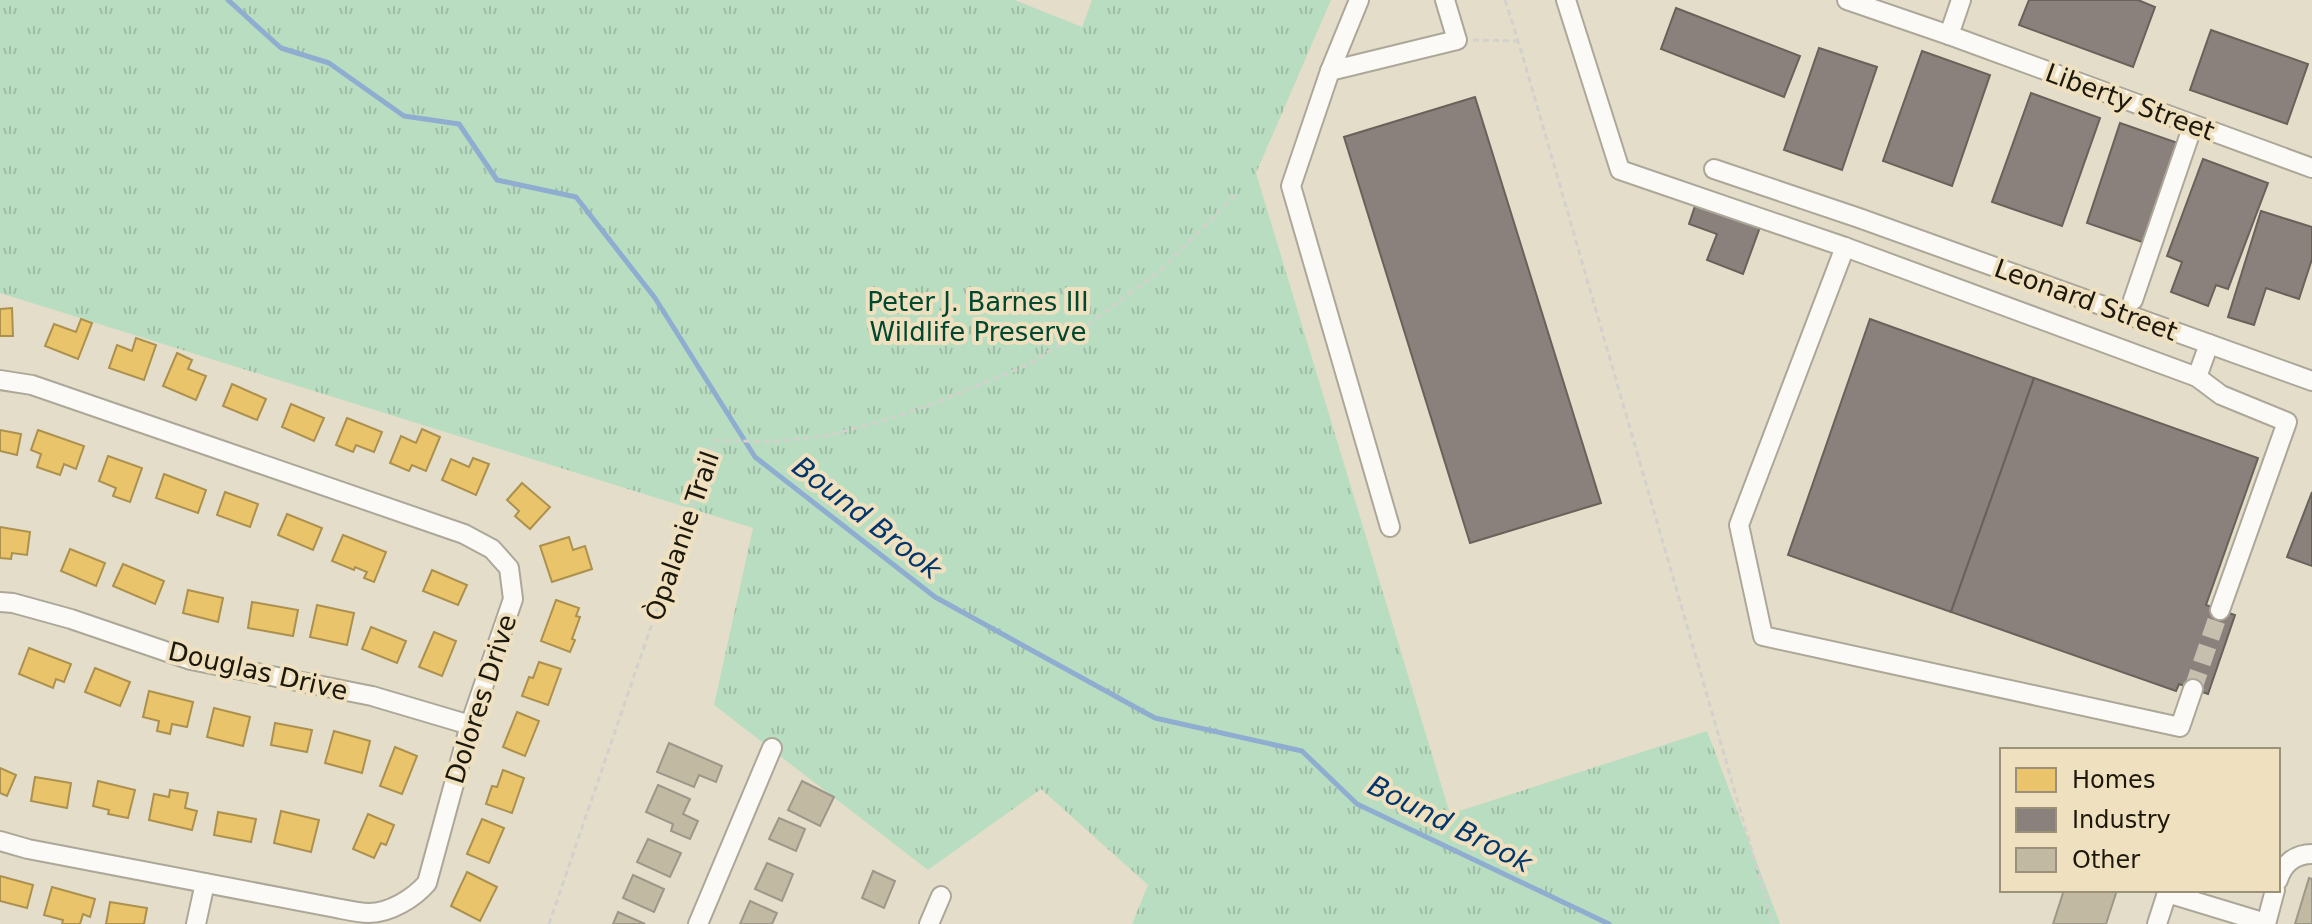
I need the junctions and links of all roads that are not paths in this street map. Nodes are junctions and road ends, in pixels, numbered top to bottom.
1 (1359, 0) edge
2 (1445, 0) edge
3 (1566, 0) edge
4 (1847, 0) edge
5 (1961, 0) edge
6 (1949, 35) junction
7 (1330, 71) junction
8 (2193, 125) junction
9 (2312, 168) edge
10 (1714, 169) dead end
11 (1845, 247) junction
12 (2133, 300) dead end
13 (2209, 344) junction
14 (2197, 377) junction
15 (0, 380) edge
16 (2312, 381) edge
17 (1390, 527) dead end
18 (0, 602) edge
19 (2220, 610) tunnel mouth
20 (2193, 689) tunnel mouth
21 (470, 725) junction
22 (772, 748) dead end
23 (0, 841) edge
24 (2312, 854) edge
25 (2280, 872) edge
26 (205, 883) junction
27 (2274, 892) edge
28 (941, 896) dead end
29 (196, 924) edge
30 (698, 924) edge
31 (929, 924) edge
32 (2157, 924) edge
33 (2266, 924) edge

1 - 7 street
2 - 7 street
3 - 11 street
4 - 6 street, Liberty Street
5 - 6 street
6 - 8 street, Liberty Street
7 - 17 street
8 - 9 street, Liberty Street
8 - 12 street
10 - 13 street, Leonard Street
11 - 14 street
11 - 20 street
13 - 14 street
13 - 16 street, Leonard Street
14 - 19 street
15 - 21 street, Dolores Drive
18 - 21 street, Douglas Drive
21 - 26 street, Dolores Drive
22 - 30 street
23 - 26 street, Dolores Drive
24 - 25 street
26 - 29 street
27 - 33 street
28 - 31 street
32 - 33 street

